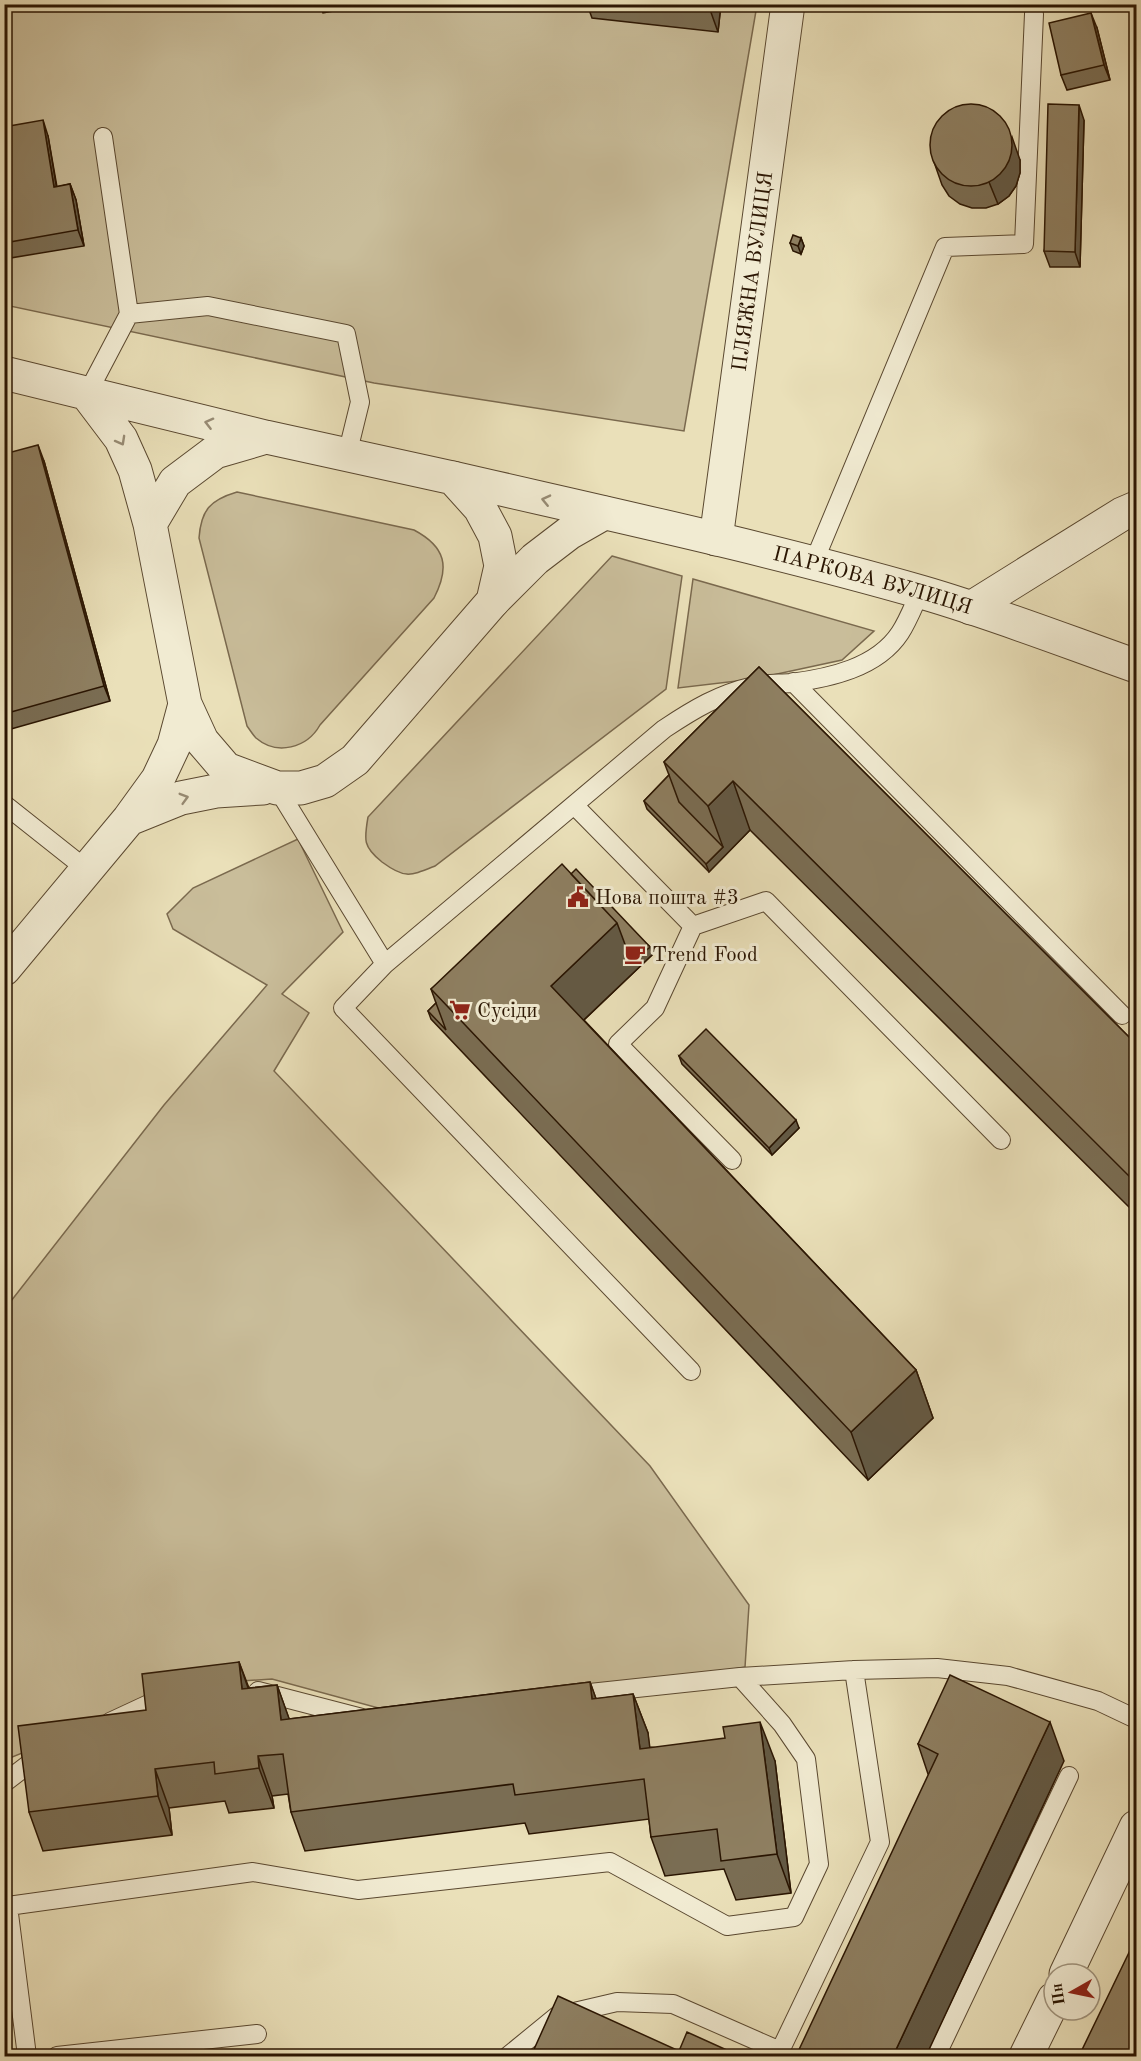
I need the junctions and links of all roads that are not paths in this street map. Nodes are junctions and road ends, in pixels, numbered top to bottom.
1 (789, 4) edge
2 (1034, 14) dead end
3 (103, 137) dead end
4 (129, 314) junction
5 (4, 373) edge
6 (87, 394) junction
7 (266, 437) junction
8 (347, 455) junction
9 (453, 478) junction
10 (1137, 507) edge
11 (604, 513) junction
12 (150, 524) junction
13 (716, 539) junction
14 (813, 564) junction
15 (920, 592) junction
16 (493, 601) junction
17 (971, 608) junction
18 (1137, 666) edge
19 (792, 682) junction
20 (185, 704) junction
21 (278, 788) junction
22 (4, 804) edge
23 (574, 805) junction
24 (129, 819) junction
25 (86, 869) junction
26 (693, 926) junction
27 (385, 964) junction
28 (4, 969) edge
29 (1122, 1015) dead end
30 (1001, 1140) dead end
31 (732, 1160) dead end
32 (691, 1371) dead end
33 (854, 1670) junction
34 (740, 1677) junction
35 (242, 1691) edge
36 (186, 1698) edge
37 (550, 1698) edge
38 (384, 1716) edge
39 (1137, 1719) edge
40 (90, 1731) edge
41 (58, 1746) edge
42 (1069, 1776) dead end
43 (4, 1783) edge
44 (1137, 1827) edge
45 (6, 1905) edge
46 (1072, 1962) edge
47 (1043, 2022) edge
48 (257, 2034) dead end
49 (27, 2056) edge
50 (57, 2056) edge
51 (508, 2056) edge
52 (936, 2056) edge
53 (1026, 2056) edge

1 - 13 street, ПЛЯЖНА ВУЛИЦЯ
2 - 14 lane
3 - 4 lane
4 - 6 lane
4 - 8 lane
5 - 6 street
7 -> 6 street
6 -> 12 street
7 - 8 street, ПАРКОВА ВУЛИЦЯ
7 - 12 street
8 - 9 street, ПАРКОВА ВУЛИЦЯ
11 -> 9 street, ПАРКОВА ВУЛИЦЯ
9 - 16 street
10 - 17 street
11 - 13 street, ПАРКОВА ВУЛИЦЯ
11 - 16 street
12 - 20 street
13 - 14 street, ПАРКОВА ВУЛИЦЯ
14 - 15 street, ПАРКОВА ВУЛИЦЯ
15 - 17 street, ПАРКОВА ВУЛИЦЯ
15 - 19 lane
16 - 21 street
17 - 18 street, ПАРКОВА ВУЛИЦЯ
19 - 23 lane
19 - 29 lane
20 - 21 street
20 - 24 street
24 -> 21 street
21 - 27 lane
22 - 25 lane
23 - 26 lane
23 - 27 lane
24 - 25 street
25 - 28 street
26 - 30 lane
26 - 31 lane
27 - 32 lane
33 - 34 lane
33 - 39 lane
33 - 51 lane
34 - 37 lane
34 - 45 lane
35 - 38 lane
36 - 40 lane
41 - 43 lane
42 - 52 lane
44 - 46 street
45 - 49 lane
47 - 53 street
48 - 50 lane

